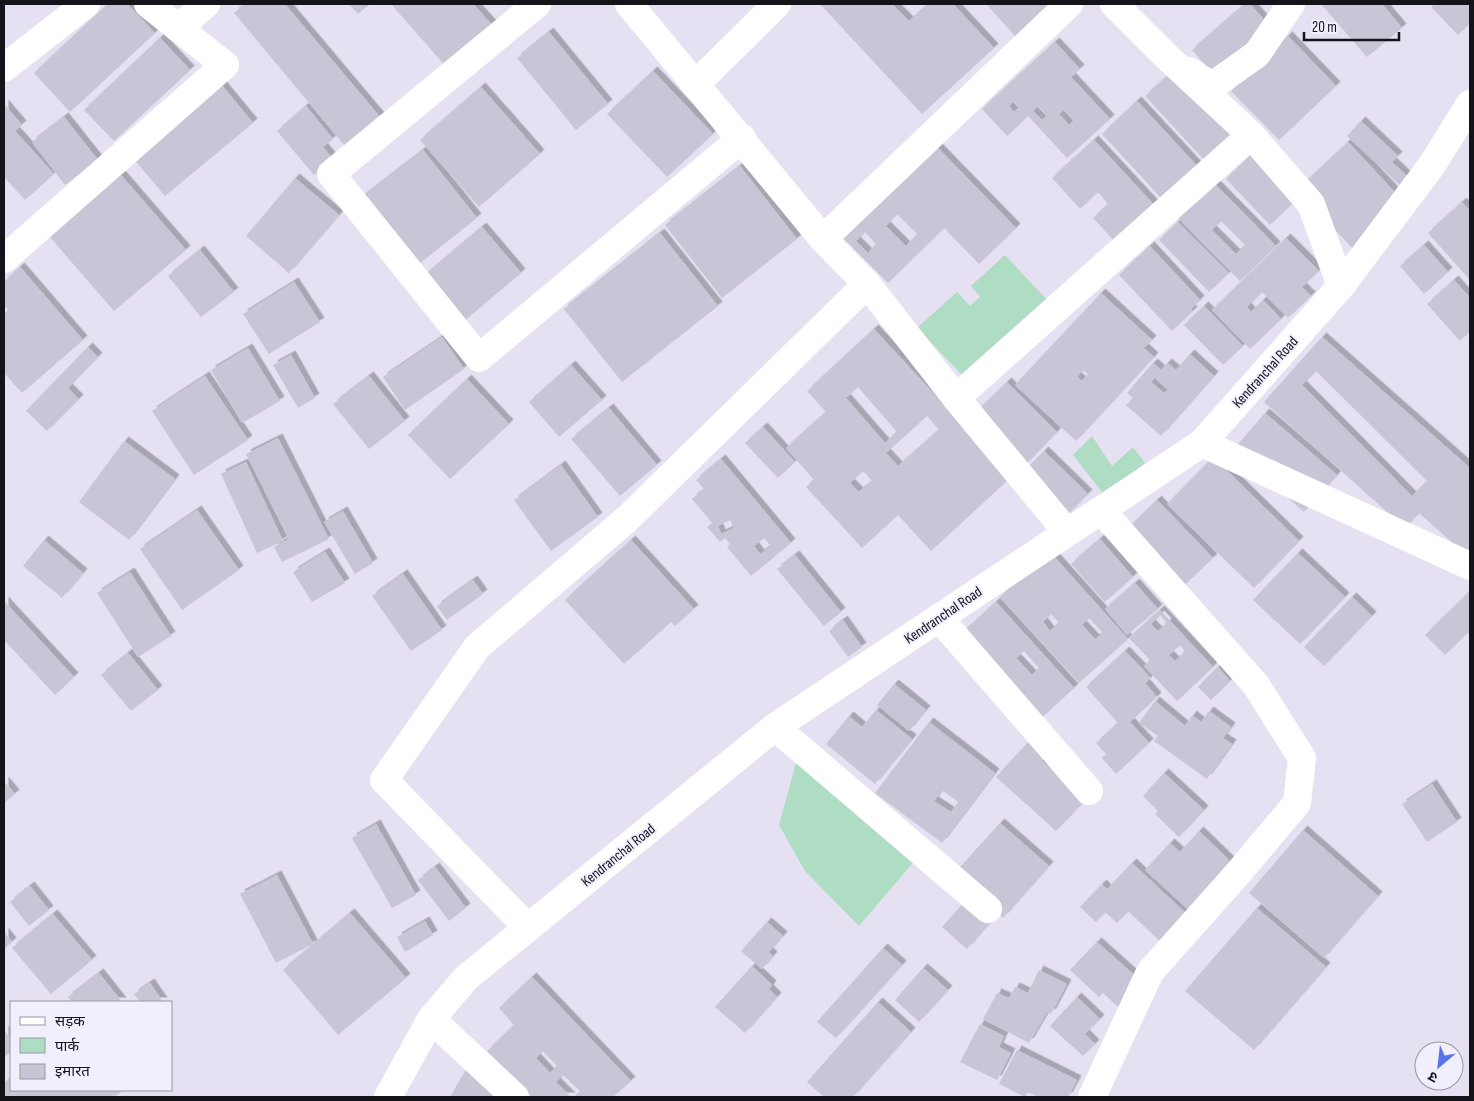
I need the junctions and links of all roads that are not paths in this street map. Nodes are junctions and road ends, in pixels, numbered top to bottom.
1 (86, 4) edge
2 (148, 4) edge
3 (206, 4) edge
4 (538, 4) edge
5 (629, 4) edge
6 (777, 4) edge
7 (1069, 4) edge
8 (1114, 4) edge
9 (1291, 4) edge
10 (178, 28) junction
11 (1166, 56) junction
12 (4, 68) edge
13 (696, 84) junction
14 (1470, 104) edge
15 (1251, 135) junction
16 (742, 138) junction
17 (823, 239) junction
18 (4, 259) edge
19 (867, 284) junction
20 (1341, 286) junction
21 (956, 398) junction
22 (1202, 443) junction
23 (1101, 510) junction
24 (1067, 532) junction
25 (1470, 566) edge
26 (938, 618) junction
27 (775, 727) junction
28 (1089, 791) dead end
29 (988, 909) dead end
30 (528, 928) junction
31 (431, 1019) junction
32 (388, 1097) edge
33 (515, 1097) edge
34 (1092, 1097) edge

1 - 12 street
2 - 10 street
3 - 10 street
4 - 16 street
5 - 13 street
6 - 13 street
7 - 17 street
8 - 11 street
9 - 11 street
10 - 18 street
11 - 15 street
13 - 16 street
14 - 20 street, Kendranchal Road
15 - 20 street
15 - 21 street
16 - 17 street
17 - 19 street
19 - 21 street
19 - 30 street
20 - 22 street, Kendranchal Road
21 - 24 street
22 - 23 street, Kendranchal Road
22 - 25 street
23 - 24 street, Kendranchal Road
23 - 34 street
24 - 26 street, Kendranchal Road
26 - 27 street, Kendranchal Road
26 - 28 street
27 - 29 street
27 - 30 street, Kendranchal Road
30 - 31 street, Kendranchal Road
31 - 32 street, Kendranchal Road
31 - 33 street

